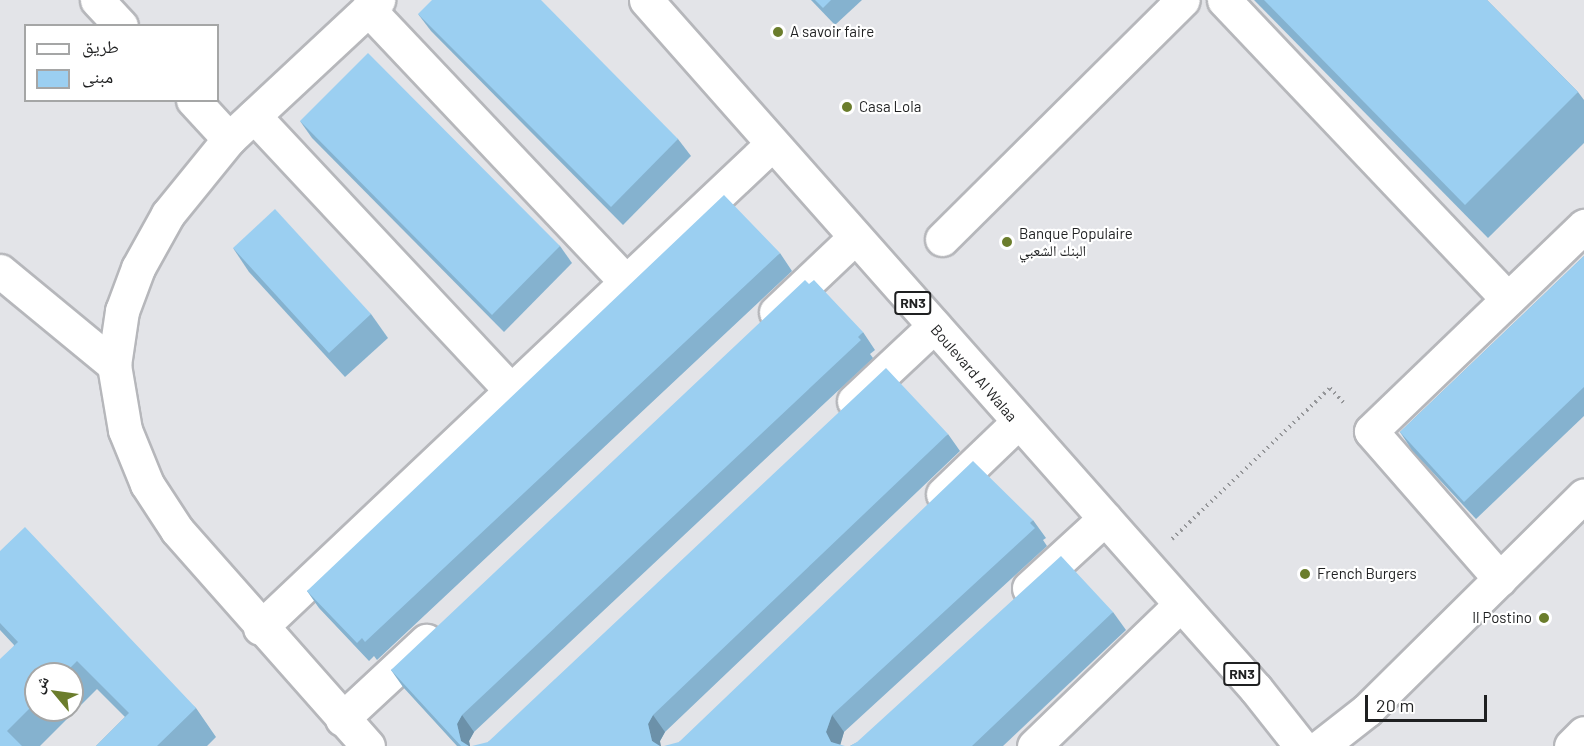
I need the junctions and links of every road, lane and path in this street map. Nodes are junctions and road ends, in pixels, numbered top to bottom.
1 (97, 0) edge
2 (646, 0) edge
3 (1183, 0) edge
4 (1224, 0) edge
5 (373, 4) edge
6 (120, 24) edge
7 (195, 102) edge
8 (254, 116) junction
9 (229, 139) junction
10 (772, 144) junction
11 (1584, 226) edge
12 (855, 237) junction
13 (942, 239) dead end
14 (0, 271) edge
15 (626, 282) junction
16 (1508, 299) junction
17 (934, 326) junction
18 (753, 333) edge
19 (114, 365) junction
20 (511, 391) junction
21 (833, 420) edge
22 (1018, 422) junction
23 (1371, 431) junction
24 (1584, 495) edge
25 (1105, 518) junction
26 (917, 519) edge
27 (1145, 564) junction
28 (1500, 579) junction
29 (1180, 605) junction
30 (1007, 609) edge
31 (447, 621) edge
32 (261, 628) junction
33 (342, 719) junction
34 (1584, 733) edge
35 (368, 746) edge
36 (1034, 746) edge
37 (1301, 746) edge
38 (1321, 746) edge
39 (1571, 746) edge

1 - 6 street
2 - 10 street, Boulevard Al Walaa / RN3
3 - 13 street
4 - 16 street
5 - 8 street
5 - 15 street
7 - 9 street
8 - 9 street
8 - 20 street
9 - 19 street
10 - 12 street, Boulevard Al Walaa / RN3
10 - 15 street
11 - 16 street
12 - 17 street, Boulevard Al Walaa / RN3
12 - 18 street
14 - 19 street
15 - 20 street
16 - 23 street
17 - 21 street
17 - 22 street, Boulevard Al Walaa / RN3
19 - 32 street
20 - 32 street
22 - 25 street, Boulevard Al Walaa / RN3
22 - 26 street
23 - 27 path
23 - 28 street
24 - 28 street
25 - 27 street, Boulevard Al Walaa / RN3
25 - 30 street
27 - 29 street, Boulevard Al Walaa / RN3
28 - 38 street
29 - 36 street
29 - 37 street, Boulevard Al Walaa / RN3
31 - 33 street
32 - 33 street
33 - 35 street
34 - 39 street

